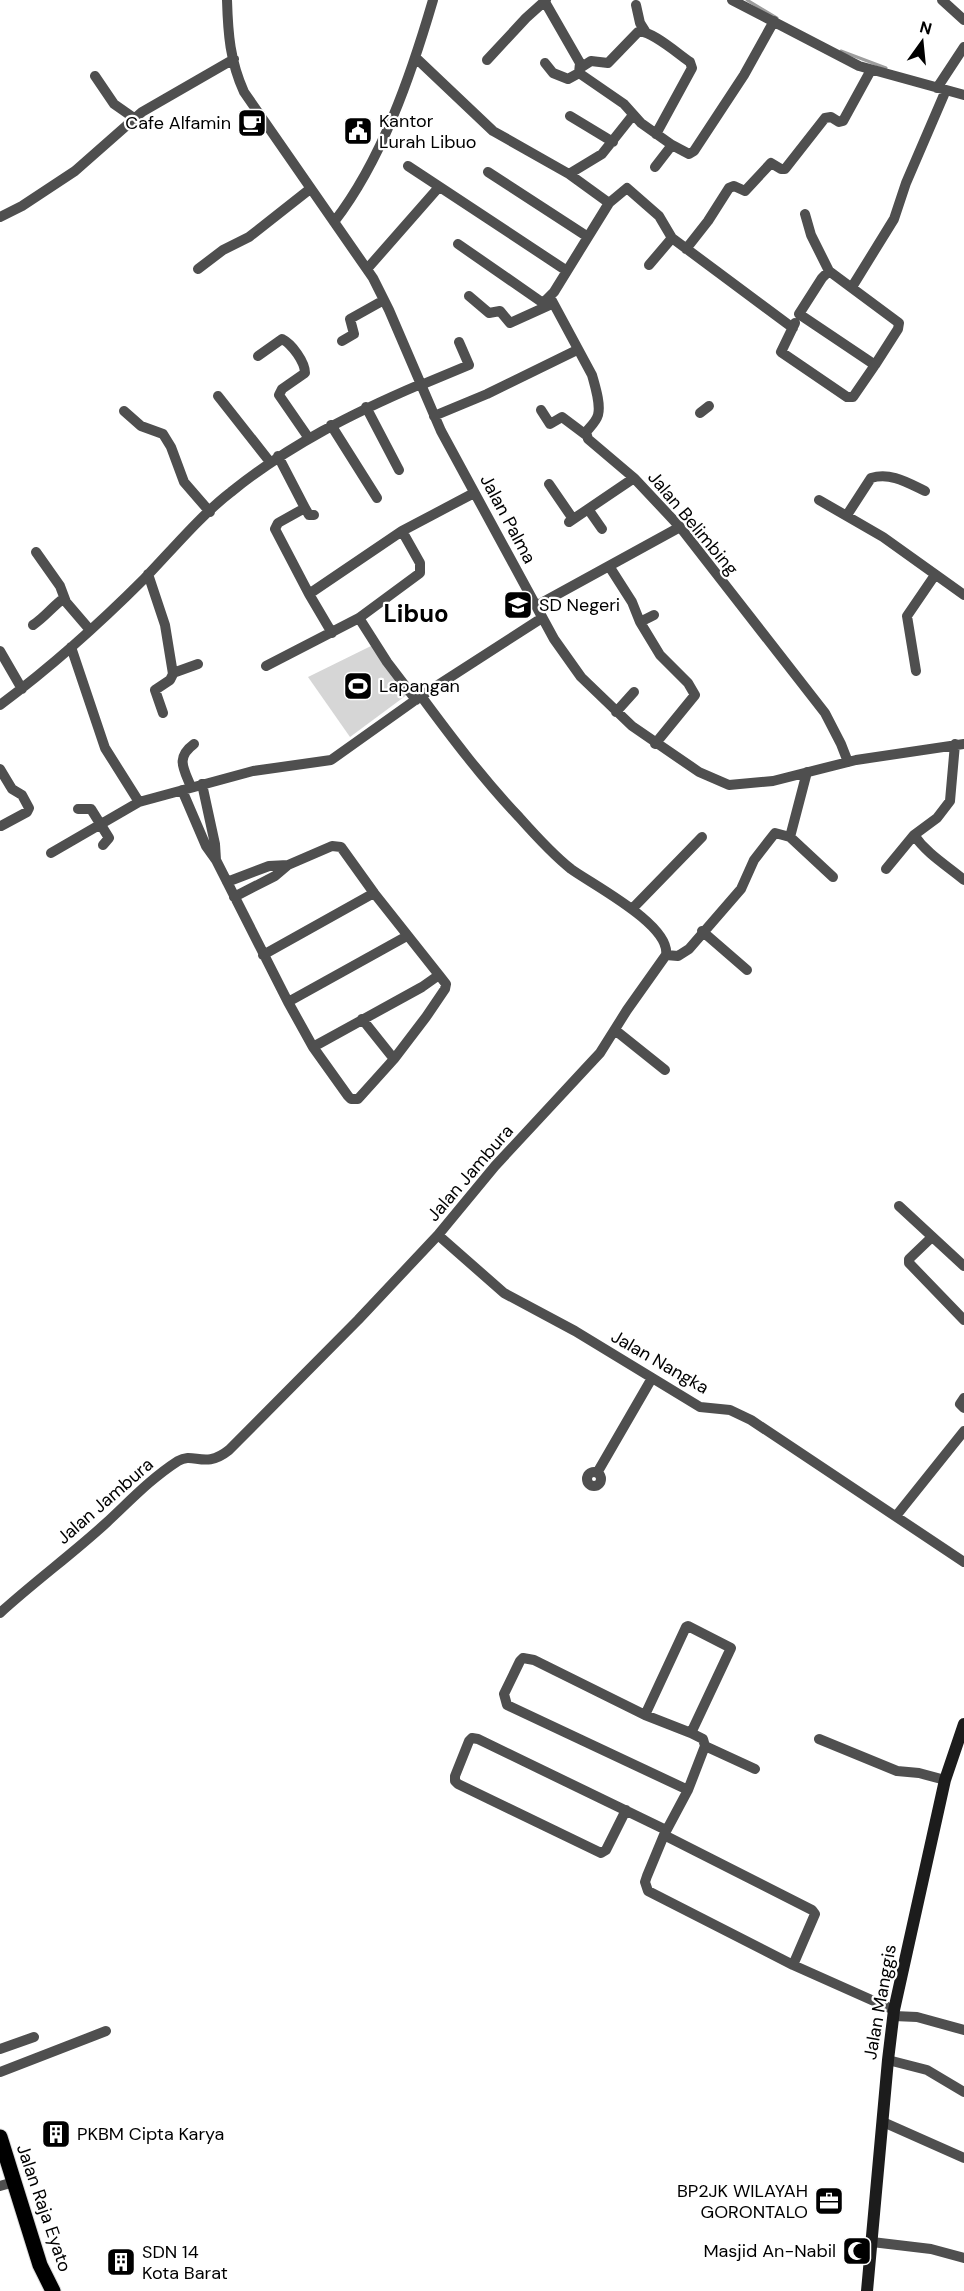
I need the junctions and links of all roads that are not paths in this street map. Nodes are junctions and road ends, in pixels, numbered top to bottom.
1 (227, 0) edge
2 (433, 0) edge
3 (732, 0) edge
4 (942, 0) edge
5 (545, 1) edge
6 (636, 5) dead end
7 (964, 20) edge
8 (774, 21) junction
9 (645, 31) junction
10 (964, 47) edge
11 (416, 58) junction
12 (234, 59) junction
13 (487, 60) dead end
14 (545, 63) dead end
15 (871, 70) junction
16 (580, 71) junction
17 (95, 76) dead end
18 (942, 89) junction
19 (964, 95) edge
20 (633, 115) junction
21 (570, 116) dead end
22 (134, 118) junction
23 (656, 134) junction
24 (613, 142) junction
25 (672, 145) junction
26 (408, 166) dead end
27 (655, 167) dead end
28 (488, 172) dead end
29 (569, 174) junction
30 (439, 187) junction
31 (310, 189) junction
32 (609, 203) junction
33 (805, 214) dead end
34 (0, 217) edge
35 (334, 222) junction
36 (588, 237) junction
37 (672, 238) junction
38 (458, 244) dead end
39 (686, 249) junction
40 (649, 265) dead end
41 (198, 269) dead end
42 (367, 269) junction
43 (567, 271) junction
44 (829, 271) junction
45 (852, 287) junction
46 (469, 296) dead end
47 (384, 300) junction
48 (551, 301) junction
49 (799, 314) junction
50 (793, 328) junction
51 (342, 341) dead end
52 (459, 342) dead end
53 (578, 350) junction
54 (258, 356) dead end
55 (875, 364) junction
56 (421, 385) junction
57 (218, 396) dead end
58 (366, 407) junction
59 (541, 410) dead end
60 (124, 411) dead end
61 (434, 416) junction
62 (331, 425) junction
63 (586, 435) junction
64 (308, 437) junction
65 (274, 459) junction
66 (399, 470) dead end
67 (634, 478) junction
68 (549, 484) dead end
69 (925, 491) dead end
70 (474, 493) junction
71 (377, 498) dead end
72 (819, 500) dead end
73 (305, 508) junction
74 (588, 509) junction
75 (210, 512) junction
76 (314, 515) dead end
77 (847, 515) junction
78 (680, 527) junction
79 (602, 529) dead end
80 (402, 531) junction
81 (36, 552) dead end
82 (609, 566) junction
83 (148, 574) junction
84 (935, 575) junction
85 (309, 594) junction
86 (964, 595) edge
87 (64, 598) junction
88 (536, 606) junction
89 (654, 615) dead end
90 (359, 618) junction
91 (542, 618) junction
92 (640, 622) junction
93 (33, 625) dead end
94 (90, 630) junction
95 (332, 633) junction
96 (70, 647) junction
97 (0, 651) edge
98 (198, 664) dead end
99 (266, 666) dead end
100 (916, 670) dead end
101 (173, 673) junction
102 (22, 689) junction
103 (634, 692) dead end
104 (418, 698) junction
105 (0, 705) edge
106 (616, 712) junction
107 (163, 714) dead end
108 (194, 744) dead end
109 (655, 744) junction
110 (960, 744) edge
111 (848, 762) junction
112 (0, 769) edge
113 (807, 772) junction
114 (202, 784) junction
115 (186, 789) junction
116 (139, 802) junction
117 (78, 809) dead end
118 (102, 823) junction
119 (1, 826) edge
120 (914, 835) junction
121 (702, 837) dead end
122 (790, 837) junction
123 (103, 845) dead end
124 (51, 853) dead end
125 (216, 860) junction
126 (288, 865) junction
127 (886, 869) dead end
128 (243, 876) junction
129 (833, 877) dead end
130 (964, 880) edge
131 (227, 882) junction
132 (250, 890) junction
133 (374, 894) junction
134 (234, 897) junction
135 (632, 909) junction
136 (702, 931) junction
137 (407, 936) junction
138 (263, 955) junction
139 (666, 955) junction
140 (747, 970) dead end
141 (439, 975) junction
142 (288, 1002) junction
143 (362, 1019) junction
144 (615, 1030) junction
145 (313, 1047) junction
146 (394, 1059) junction
147 (665, 1070) dead end
148 (899, 1206) dead end
149 (438, 1235) junction
150 (932, 1237) junction
151 (964, 1266) edge
152 (964, 1320) edge
153 (652, 1378) junction
154 (964, 1398) edge
155 (964, 1408) edge
156 (964, 1431) edge
157 (597, 1473) dead end
158 (896, 1516) junction
159 (964, 1562) edge
160 (0, 1612) edge
161 (645, 1715) junction
162 (964, 1725) edge
163 (691, 1733) junction
164 (819, 1739) dead end
165 (705, 1746) junction
166 (755, 1769) dead end
167 (945, 1780) junction
168 (688, 1790) junction
169 (626, 1810) junction
170 (665, 1833) junction
171 (793, 1965) junction
172 (894, 2013) junction
173 (964, 2030) edge
174 (106, 2031) dead end
175 (34, 2037) dead end
176 (0, 2049) edge
177 (888, 2060) junction
178 (0, 2072) edge
179 (964, 2092) edge
180 (883, 2122) junction
181 (0, 2137) edge
182 (964, 2158) edge
183 (7, 2184) edge
184 (872, 2242) junction
185 (964, 2258) edge
186 (53, 2291) edge
187 (867, 2291) edge

1 - 12 street, Jalan Palma
2 - 11 street
3 - 8 street
4 - 7 street
5 - 13 street
5 - 16 street
6 - 9 street
8 - 15 street
8 - 25 street
9 - 16 street
9 - 23 street
10 - 18 street
11 - 29 street
11 - 35 street
12 - 22 street
12 - 31 street, Jalan Palma
14 - 16 street
15 - 18 street
15 - 39 street
16 - 20 street
17 - 22 street
18 - 19 street
18 - 45 street
20 - 23 street
20 - 24 street
21 - 24 street
22 - 34 street
23 - 25 street
24 - 29 street
25 - 27 street
26 - 30 street
28 - 36 street
29 - 32 street
30 - 42 street
30 - 43 street
31 - 35 street, Jalan Palma
31 - 41 street
32 - 36 street
32 - 37 street
33 - 44 street
35 - 42 street, Jalan Palma
36 - 43 street
37 - 39 street
37 - 40 street
38 - 48 street
39 - 50 street
42 - 47 street, Jalan Palma
43 - 48 street
44 - 45 street
44 - 49 street
45 - 55 street
46 - 48 street
47 - 51 street
47 - 56 street, Jalan Palma
48 - 53 street
49 - 50 street
49 - 55 street
50 - 55 street
52 - 56 street
53 - 61 street
53 - 63 street
54 - 64 street
56 - 58 street
56 - 61 street, Jalan Palma
57 - 65 street
58 - 62 street
58 - 66 street
59 - 63 street, Jalan Belimbing
60 - 75 street
61 - 70 street, Jalan Palma
62 - 64 street
62 - 71 street
63 - 67 street, Jalan Belimbing
64 - 65 street
65 - 73 street
65 - 75 street
67 - 74 street
67 - 78 street, Jalan Belimbing
68 - 74 street
69 - 77 street
70 - 80 street
70 - 88 street, Jalan Palma
72 - 77 street
73 - 76 street
73 - 85 street
74 - 79 street
75 - 83 street
77 - 84 street
78 - 82 street
78 - 111 street, Jalan Belimbing
80 - 85 street
80 - 90 street
81 - 87 street
82 - 88 street
82 - 92 street
83 - 94 street
83 - 101 street
84 - 86 street
84 - 100 street
85 - 95 street
87 - 93 street
87 - 94 street
88 - 91 street, Jalan Palma
89 - 92 street
90 - 95 street
90 - 104 street
91 - 104 street
91 - 106 street, Jalan Palma
92 - 109 street
94 - 96 street
95 - 99 street
96 - 102 street
96 - 116 street
97 - 102 street
98 - 101 street
101 - 107 street
102 - 105 street
103 - 106 street
104 - 114 street
104 - 135 street
106 - 109 street, Jalan Palma
108 - 115 street
109 - 113 street, Jalan Palma
110 - 111 street, Jalan Palma
110 - 120 street
111 - 113 street, Jalan Palma
112 - 119 street
113 - 122 street
114 - 115 street
114 - 125 street
115 - 116 street
115 - 125 street
116 - 118 street
117 - 118 street
118 - 123 street
118 - 124 street
120 - 127 street
120 - 130 street
121 - 135 street
122 - 129 street
122 - 136 street
125 - 131 street
126 - 128 street
126 - 132 street
126 - 133 street
128 - 131 street
128 - 132 street
131 - 134 street
132 - 134 street
133 - 137 street
133 - 138 street
134 - 138 street
135 - 139 street
136 - 139 street
136 - 140 street
137 - 141 street
137 - 142 street
138 - 142 street
139 - 144 street, Jalan Jambura
141 - 143 street
141 - 146 street
142 - 145 street
143 - 145 street
143 - 146 street
144 - 147 street
144 - 149 street, Jalan Jambura
145 - 146 street
148 - 150 street
149 - 153 street, Jalan Nangka
149 - 160 street, Jalan Jambura
150 - 151 street
150 - 152 street
153 - 157 street
153 - 158 street, Jalan Nangka
154 - 155 street
156 - 158 street
158 - 159 street, Jalan Nangka
161 - 163 street
161 - 163 street
161 - 168 street
162 - 167 street, Jalan Manggis
163 - 165 street
164 - 167 street
165 - 166 street
165 - 168 street
167 - 172 street, Jalan Manggis
168 - 170 street
169 - 169 street
169 - 170 street
170 - 171 street
170 - 171 street
171 - 172 street
172 - 173 street
172 - 177 street, Jalan Manggis
174 - 178 street
175 - 176 street
177 - 179 street
177 - 180 street, Jalan Manggis
180 - 182 street
180 - 184 street, Jalan Manggis
181 - 183 main road, Jalan Raja Eyato
183 - 186 main road, Jalan Raja Eyato
184 - 185 street
184 - 187 street, Jalan Manggis

